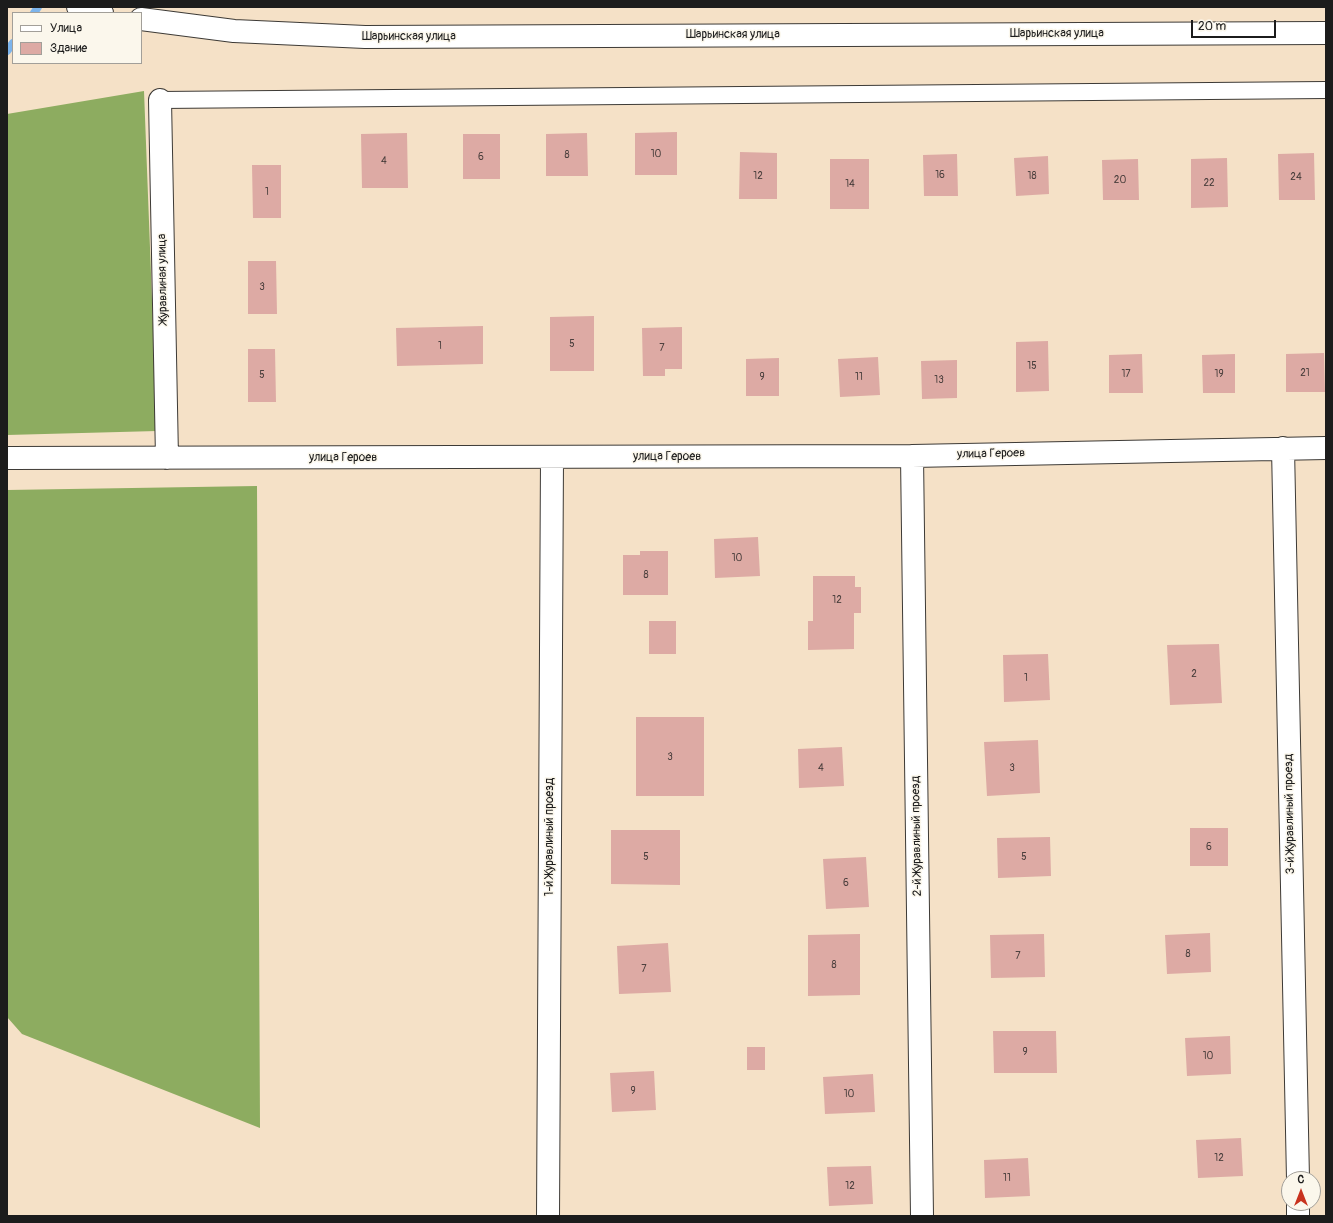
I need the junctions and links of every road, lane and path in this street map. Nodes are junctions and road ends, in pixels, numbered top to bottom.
1 (78, 7) edge
2 (98, 12) edge
3 (142, 19) edge
4 (1326, 33) edge
5 (1326, 90) edge
6 (160, 100) joint
7 (1283, 448) junction
8 (1326, 448) edge
9 (912, 456) junction
10 (7, 458) edge
11 (167, 458) junction
12 (552, 458) junction
13 (1298, 1171) edge
14 (548, 1216) edge
15 (922, 1216) edge

1 - 2 street
3 - 4 street, Шарьинская улица
5 - 6 lane
6 - 11 street, Журавлиная улица
7 - 8 street, улица Героев
7 - 9 street, улица Героев
7 - 13 street, 3-й Журавлиный проезд
9 - 12 street, улица Героев
9 - 15 street, 2-й Журавлиный проезд
10 - 11 street, улица Героев
11 - 12 street, улица Героев
12 - 14 street, 1-й Журавлиный проезд

